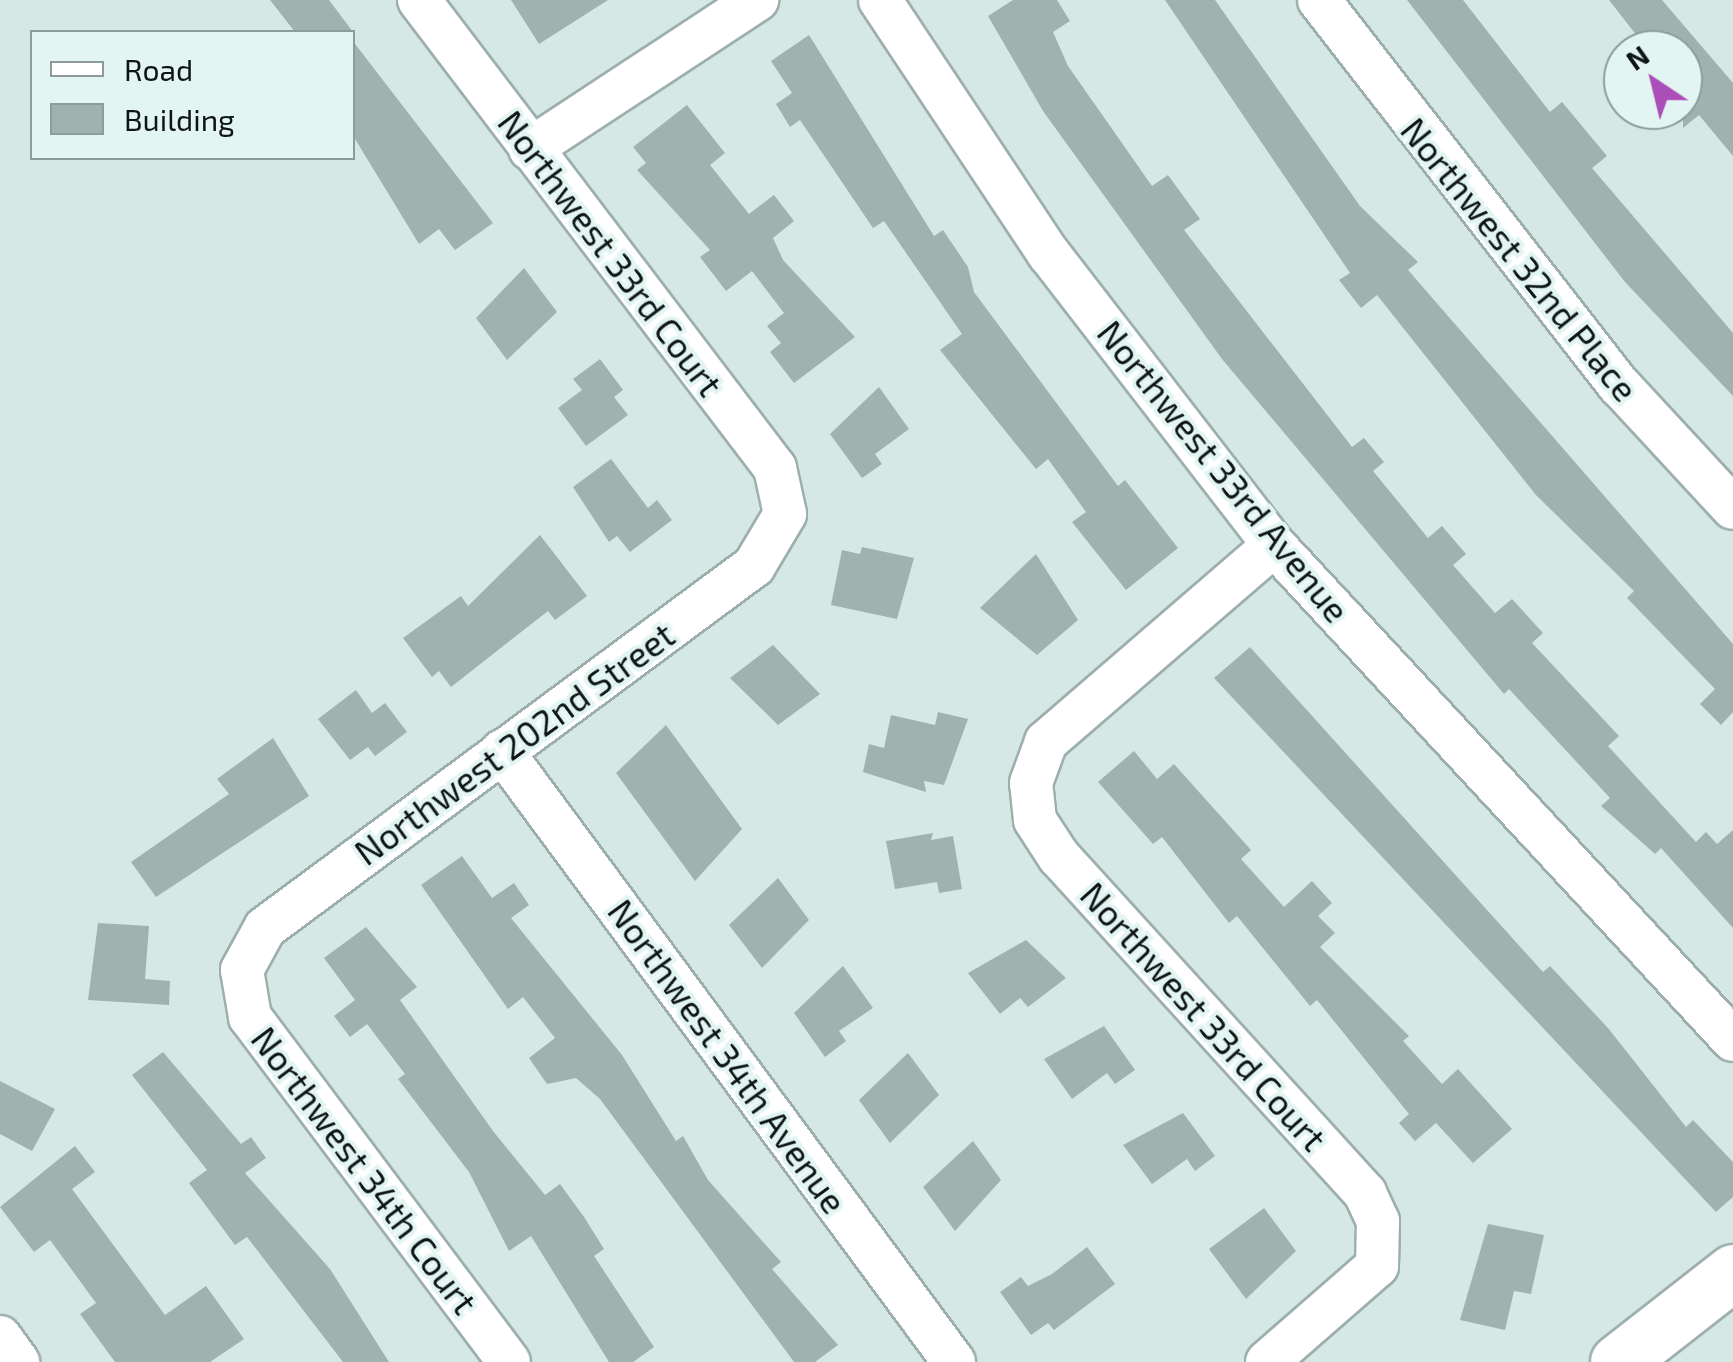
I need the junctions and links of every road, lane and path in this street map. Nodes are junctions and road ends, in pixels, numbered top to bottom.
1 (420, 0) edge
2 (758, 0) edge
3 (880, 0) edge
4 (1319, 0) edge
5 (530, 149) junction
6 (1733, 508) edge
7 (785, 514) joint
8 (1274, 545) junction
9 (502, 751) junction
10 (242, 970) joint
11 (1727, 1019) edge
12 (1733, 1272) edge
13 (0, 1338) edge
14 (18, 1362) edge
15 (509, 1362) edge
16 (954, 1362) edge
17 (1268, 1362) edge
18 (1618, 1362) edge

1 - 5 street, Northwest 33rd Court
2 - 5 street
3 - 8 street, Northwest 33rd Avenue
4 - 6 street, Northwest 32nd Place
5 - 7 street, Northwest 33rd Court
7 - 9 street, Northwest 202nd Street
8 - 11 street, Northwest 33rd Avenue
8 - 17 street, Northwest 33rd Court
9 - 10 street, Northwest 202nd Street
9 - 16 street, Northwest 34th Avenue
10 - 15 street, Northwest 34th Court
12 - 18 main road
13 - 14 street

